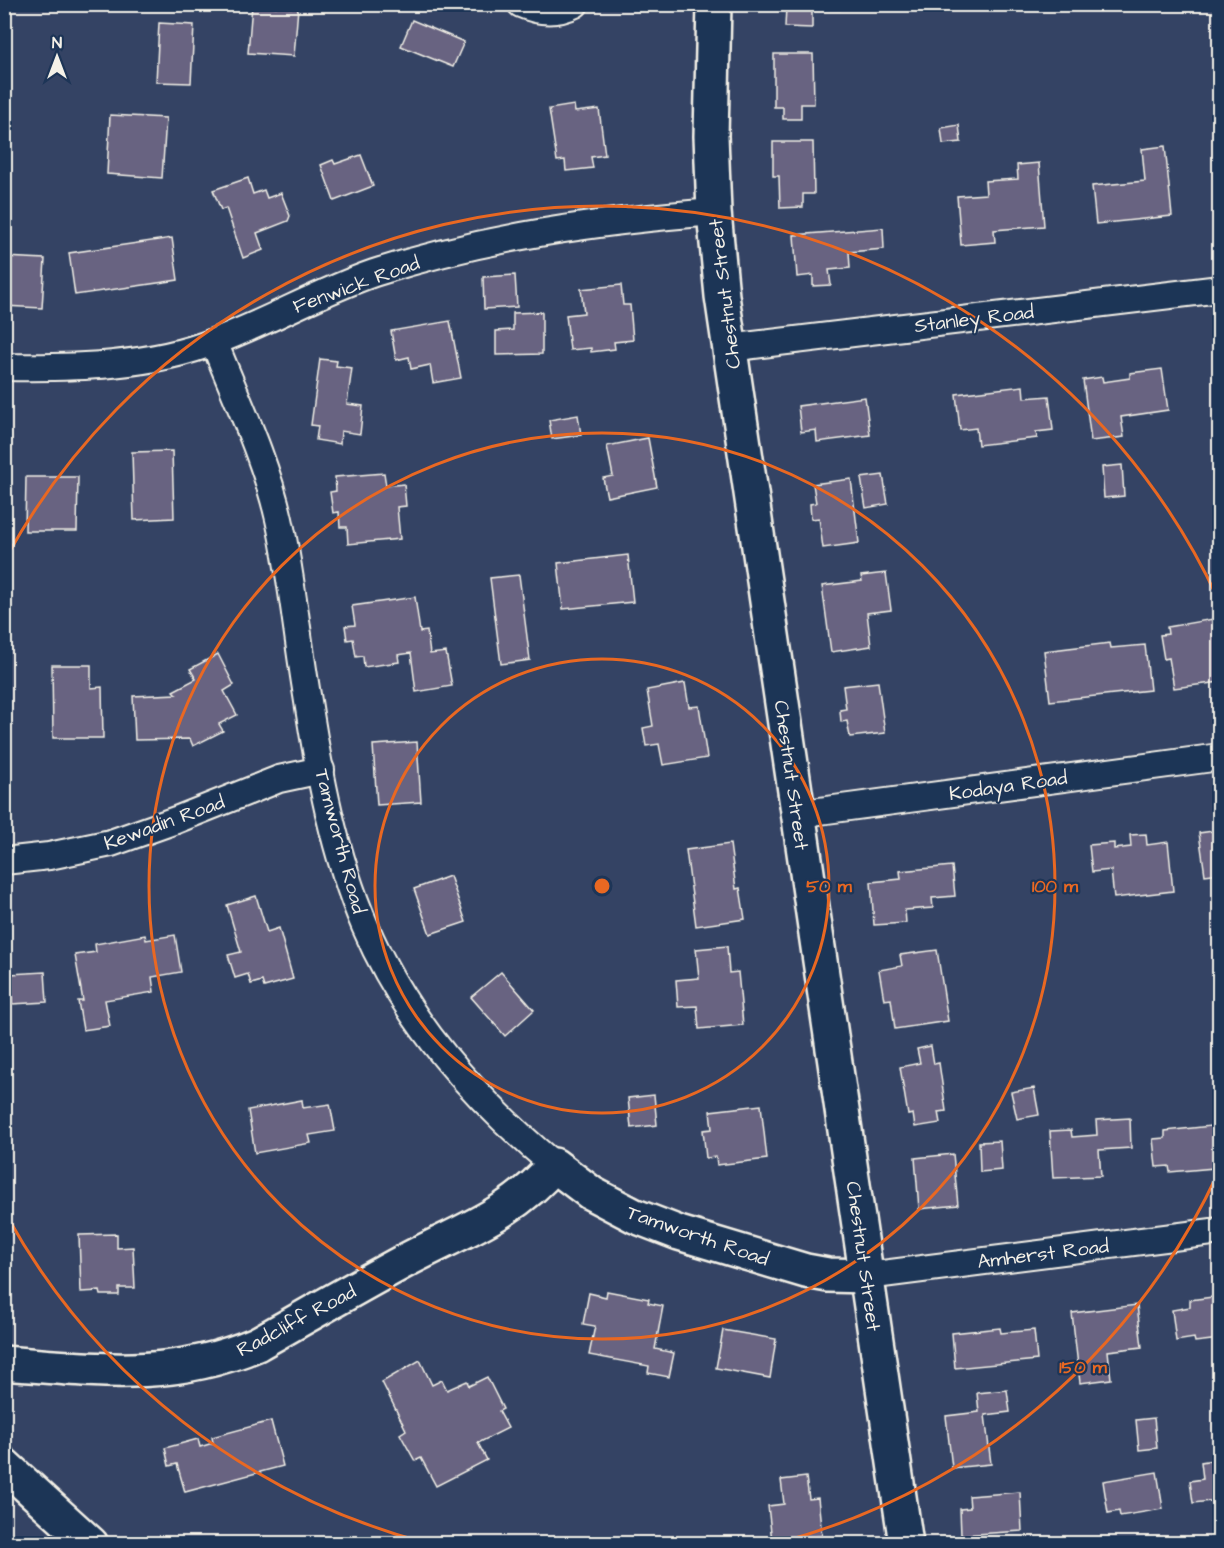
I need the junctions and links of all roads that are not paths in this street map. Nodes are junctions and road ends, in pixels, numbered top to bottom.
1 (520, 4) edge
2 (575, 4) edge
3 (714, 4) edge
4 (714, 212) junction
5 (1220, 289) edge
6 (214, 342) junction
7 (729, 348) junction
8 (4, 367) edge
9 (1220, 757) edge
10 (321, 770) junction
11 (797, 814) junction
12 (4, 861) edge
13 (554, 1165) junction
14 (1220, 1231) edge
15 (867, 1276) junction
16 (4, 1363) edge
17 (4, 1465) edge
18 (91, 1544) edge
19 (906, 1544) edge

1 - 2 street
3 - 4 main road, Chestnut Street
4 - 6 street, Fenwick Road
4 - 7 main road, Chestnut Street
5 - 7 street, Stanley Road
6 - 8 street, Fenwick Road
6 - 10 street, Tamworth Road
7 - 11 main road, Chestnut Street
9 - 11 street, Kodaya Road
10 - 12 street, Kewadin Road
10 - 13 street, Tamworth Road
11 - 15 main road, Chestnut Street
13 - 15 main road, Tamworth Road
13 - 16 main road, Radcliff Road
14 - 15 street, Amherst Road
15 - 19 main road, Chestnut Street
17 - 18 main road

